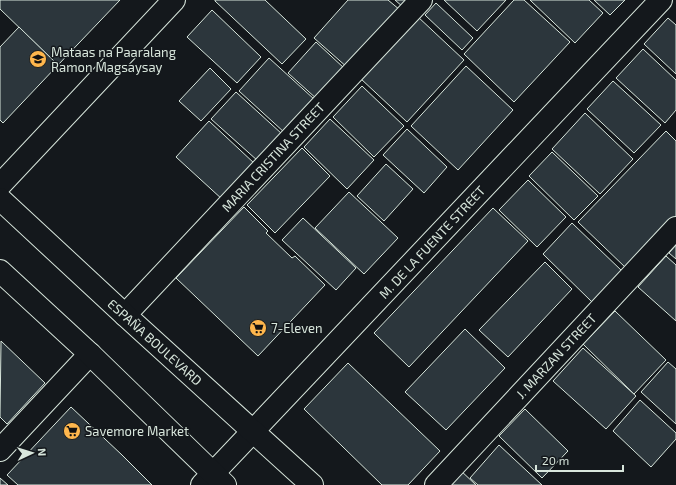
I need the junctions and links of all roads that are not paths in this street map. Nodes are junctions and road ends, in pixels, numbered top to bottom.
1 (174, 0) edge
2 (420, 0) edge
3 (661, 0) edge
4 (0, 185) edge
5 (0, 199) edge
6 (676, 228) edge
7 (0, 271) edge
8 (125, 315) junction
9 (90, 354) junction
10 (254, 432) junction
11 (0, 450) edge
12 (214, 481) edge
13 (312, 485) edge
14 (436, 485) edge

1 - 4 street
2 - 8 street, MARIA CRISTINA STREET
3 - 10 street, M. DE LA FUENTE STREET
5 - 8 street, ESPAÑA BOULEVARD
6 - 14 street, J. MARZAN STREET
7 - 9 street
8 - 10 street, ESPAÑA BOULEVARD
9 - 11 street
9 - 12 street
10 - 12 street, M. DE LA FUENTE STREET
10 - 13 street, ESPAÑA BOULEVARD

